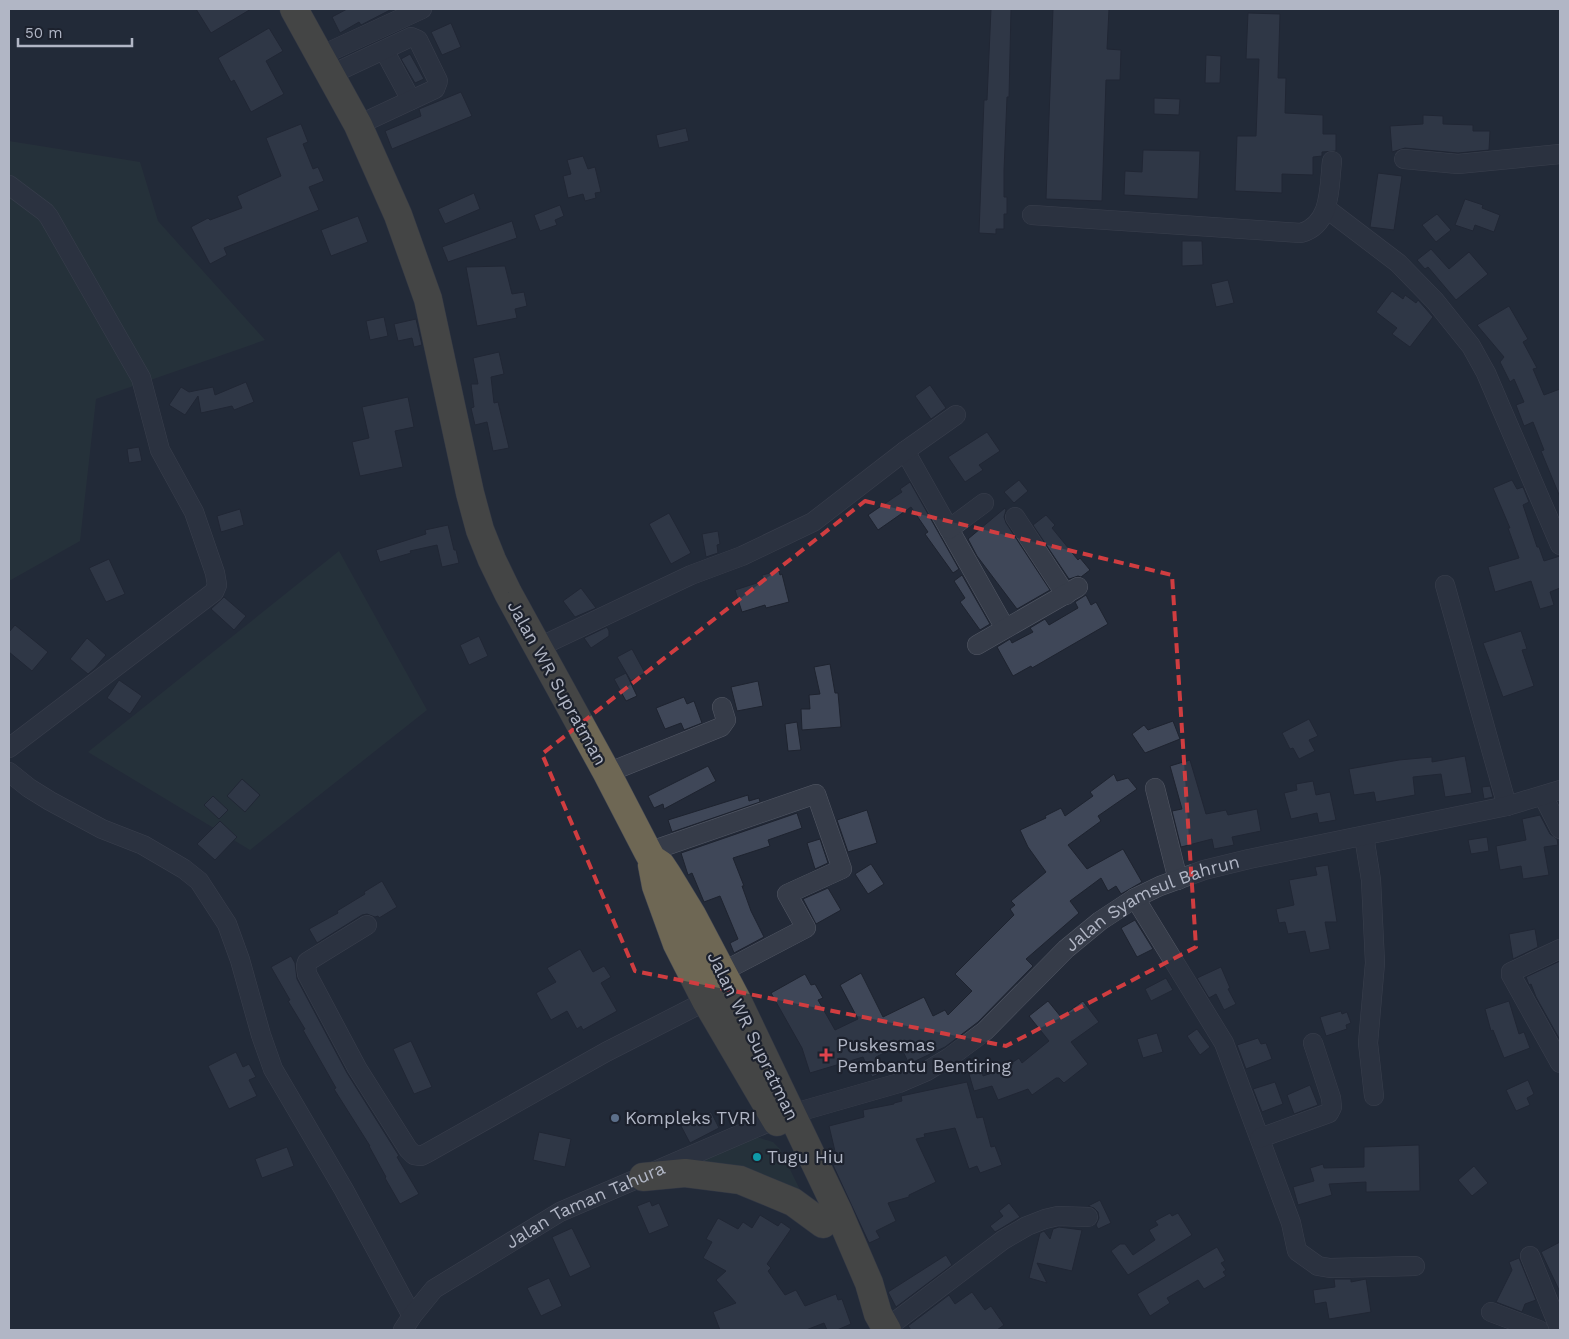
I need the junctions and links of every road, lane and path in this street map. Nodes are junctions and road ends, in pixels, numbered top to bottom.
1 (294, 9) edge
2 (422, 9) edge
3 (384, 50) junction
4 (325, 66) junction
5 (411, 100) junction
6 (358, 125) junction
7 (1560, 154) edge
8 (1404, 159) dead end
9 (1332, 161) dead end
10 (9, 185) edge
11 (1327, 209) junction
12 (1032, 215) dead end
13 (956, 415) dead end
14 (905, 451) junction
15 (984, 503) dead end
16 (1014, 517) dead end
17 (949, 529) junction
18 (1560, 545) edge
19 (1445, 585) dead end
20 (1005, 628) junction
21 (977, 645) dead end
22 (537, 648) junction
23 (722, 707) dead end
24 (9, 748) edge
25 (9, 772) edge
26 (607, 773) junction
27 (1155, 788) dead end
28 (1552, 793) edge
29 (1507, 806) junction
30 (1560, 828) edge
31 (1364, 836) junction
32 (650, 855) junction
33 (1178, 880) junction
34 (1135, 898) junction
35 (366, 925) dead end
36 (1560, 949) edge
37 (722, 972) junction
38 (706, 1001) junction
39 (1313, 1043) dead end
40 (1560, 1063) edge
41 (1374, 1096) dead end
42 (783, 1116) junction
43 (1260, 1138) junction
44 (643, 1177) junction
45 (1088, 1217) dead end
46 (823, 1224) junction
47 (1530, 1256) dead end
48 (1415, 1266) dead end
49 (1492, 1312) dead end
50 (408, 1323) edge
51 (884, 1326) edge
52 (1539, 1330) edge
53 (1560, 1330) edge

1 - 4 highway, Jalan WR Supratman
2 - 4 street
3 - 4 street
3 - 5 street
3 - 5 street
4 - 6 highway, Jalan WR Supratman
5 - 6 street
6 - 22 highway, Jalan WR Supratman
7 - 8 street
9 - 11 street
10 - 24 street
11 - 12 street
11 - 18 street
13 - 14 street
14 - 17 street
14 - 22 street
15 - 17 street
16 - 20 street
17 - 20 street
19 - 29 street
20 - 21 street
22 - 26 highway, Jalan WR Supratman
23 - 26 street
25 - 50 street
26 - 32 highway, Jalan WR Supratman
27 - 33 street
28 - 29 street, Jalan Syamsul Bahrun
28 - 30 street
29 - 31 street, Jalan Syamsul Bahrun
31 - 33 street, Jalan Syamsul Bahrun
31 - 41 street
32 - 37 highway, Jalan WR Supratman
32 - 37 street
32 - 38 highway
33 - 34 street, Jalan Syamsul Bahrun
34 - 42 street, Jalan Syamsul Bahrun
34 - 43 street
35 - 38 street
36 - 40 street
37 - 42 highway, Jalan WR Supratman
38 - 42 highway
39 - 43 street
42 - 44 street, Jalan Taman Tahura
42 - 46 highway
42 - 51 highway, Jalan WR Supratman
43 - 48 street
44 - 46 highway
44 - 50 street, Jalan Taman Tahura
45 - 51 street
46 - 51 highway
47 - 53 street
49 - 52 street

